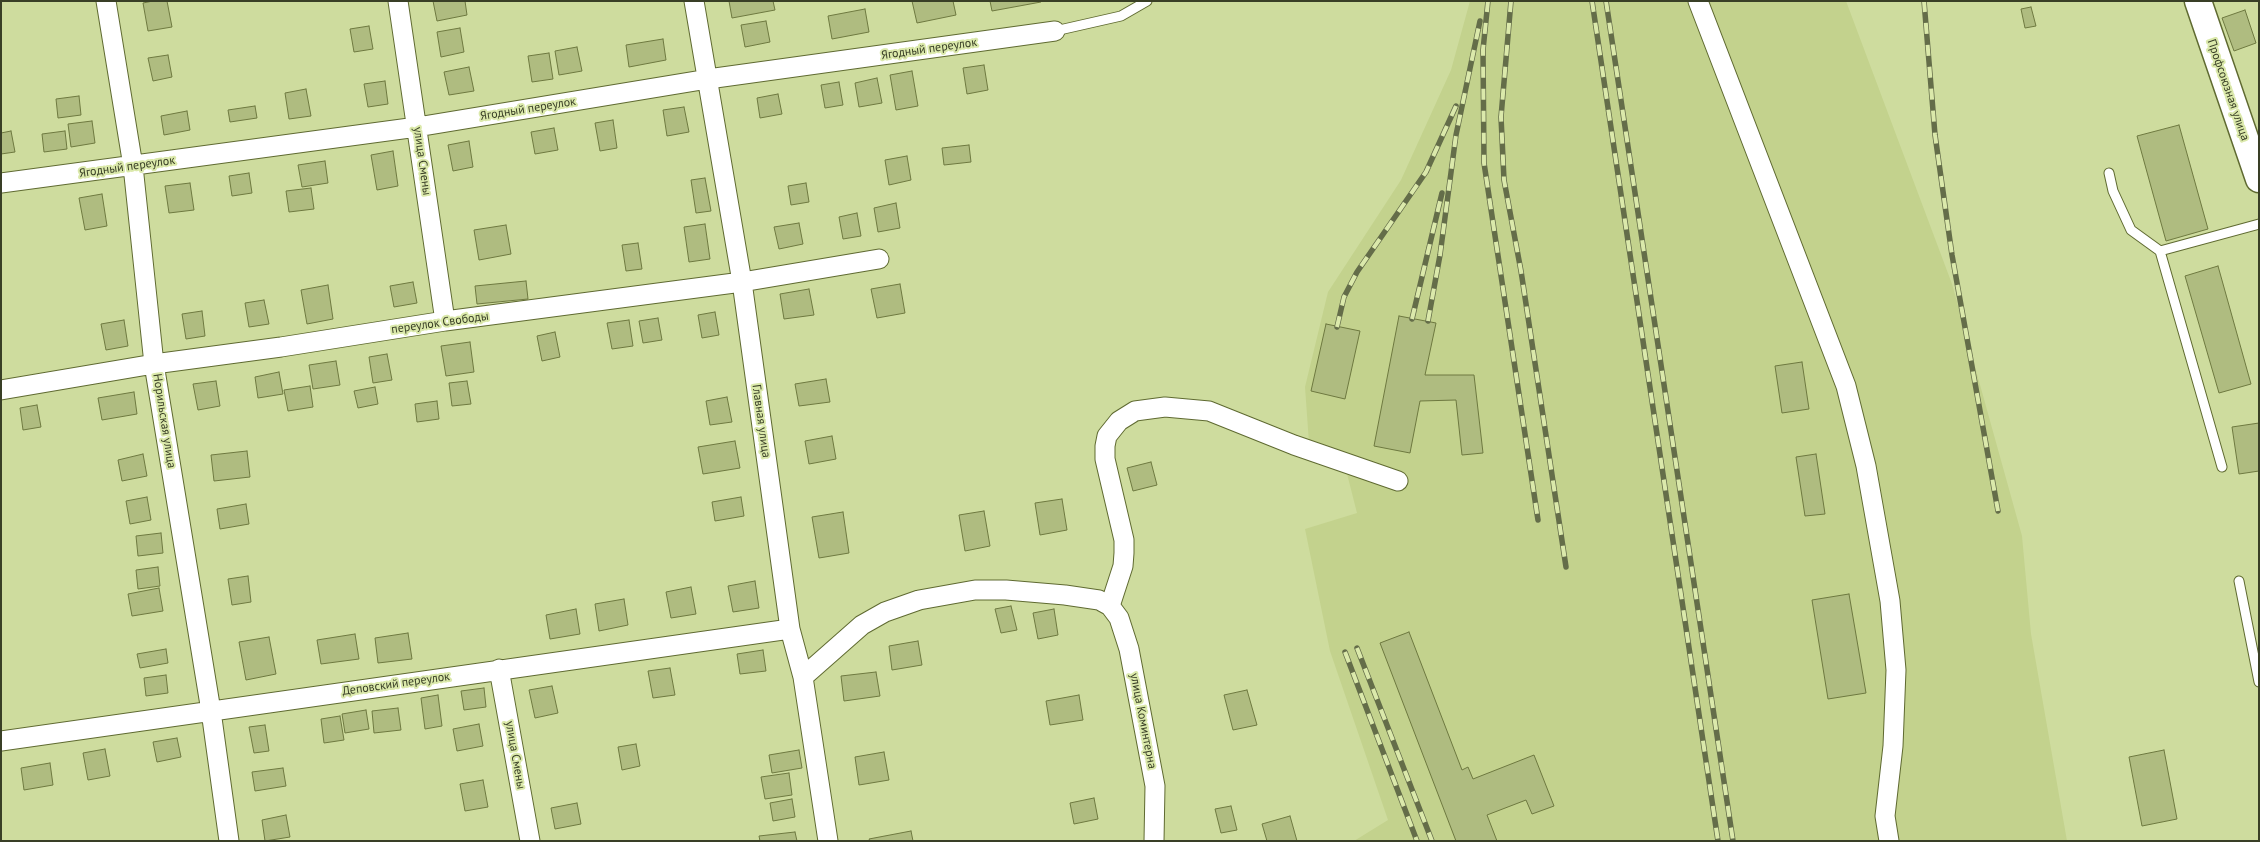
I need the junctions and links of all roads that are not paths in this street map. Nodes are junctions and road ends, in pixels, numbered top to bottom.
1 (106, 1) edge
2 (398, 1) edge
3 (694, 1) edge
4 (1147, 1) edge
5 (1698, 1) edge
6 (2198, 1) edge
7 (1055, 31) joint
8 (708, 79) junction
9 (417, 127) junction
10 (133, 166) junction
11 (2109, 173) dead end
12 (2259, 179) edge
13 (1, 183) edge
14 (2259, 224) edge
15 (2160, 251) junction
16 (879, 259) dead end
17 (742, 282) junction
18 (445, 321) junction
19 (154, 364) junction
20 (1, 390) edge
21 (2222, 467) dead end
22 (1398, 481) dead end
23 (2239, 581) dead end
24 (1110, 606) junction
25 (790, 629) junction
26 (499, 669) junction
27 (803, 677) junction
28 (2259, 682) edge
29 (211, 711) junction
30 (1, 741) edge
31 (229, 841) edge
32 (530, 841) edge
33 (828, 841) edge
34 (1154, 841) edge
35 (1890, 841) edge

1 - 10 street, Норильская улица
2 - 9 street, улица Смены
3 - 8 street, Главная улица
4 - 7 lane
5 - 35 street
6 - 12 main road, Профсоюзная улица
7 - 8 street, Ягодный переулок
8 - 9 street, Ягодный переулок
8 - 17 street, Главная улица
9 - 10 street, Ягодный переулок
9 - 18 street, улица Смены
10 - 13 street, Ягодный переулок
10 - 19 street, Норильская улица
11 - 15 lane
14 - 15 lane
15 - 21 lane
16 - 17 street, переулок Свободы
17 - 18 street, переулок Свободы
17 - 25 street, Главная улица
18 - 19 street, переулок Свободы
19 - 20 street, переулок Свободы
19 - 29 street, Норильская улица
22 - 24 street
23 - 28 lane
24 - 27 street
24 - 34 street, улица Коминтерна
25 - 26 street, Деповский переулок
25 - 27 street, Главная улица
26 - 29 street, Деповский переулок
26 - 32 street, улица Смены
27 - 33 street, Главная улица
29 - 30 street, Деповский переулок
29 - 31 street, Норильская улица

